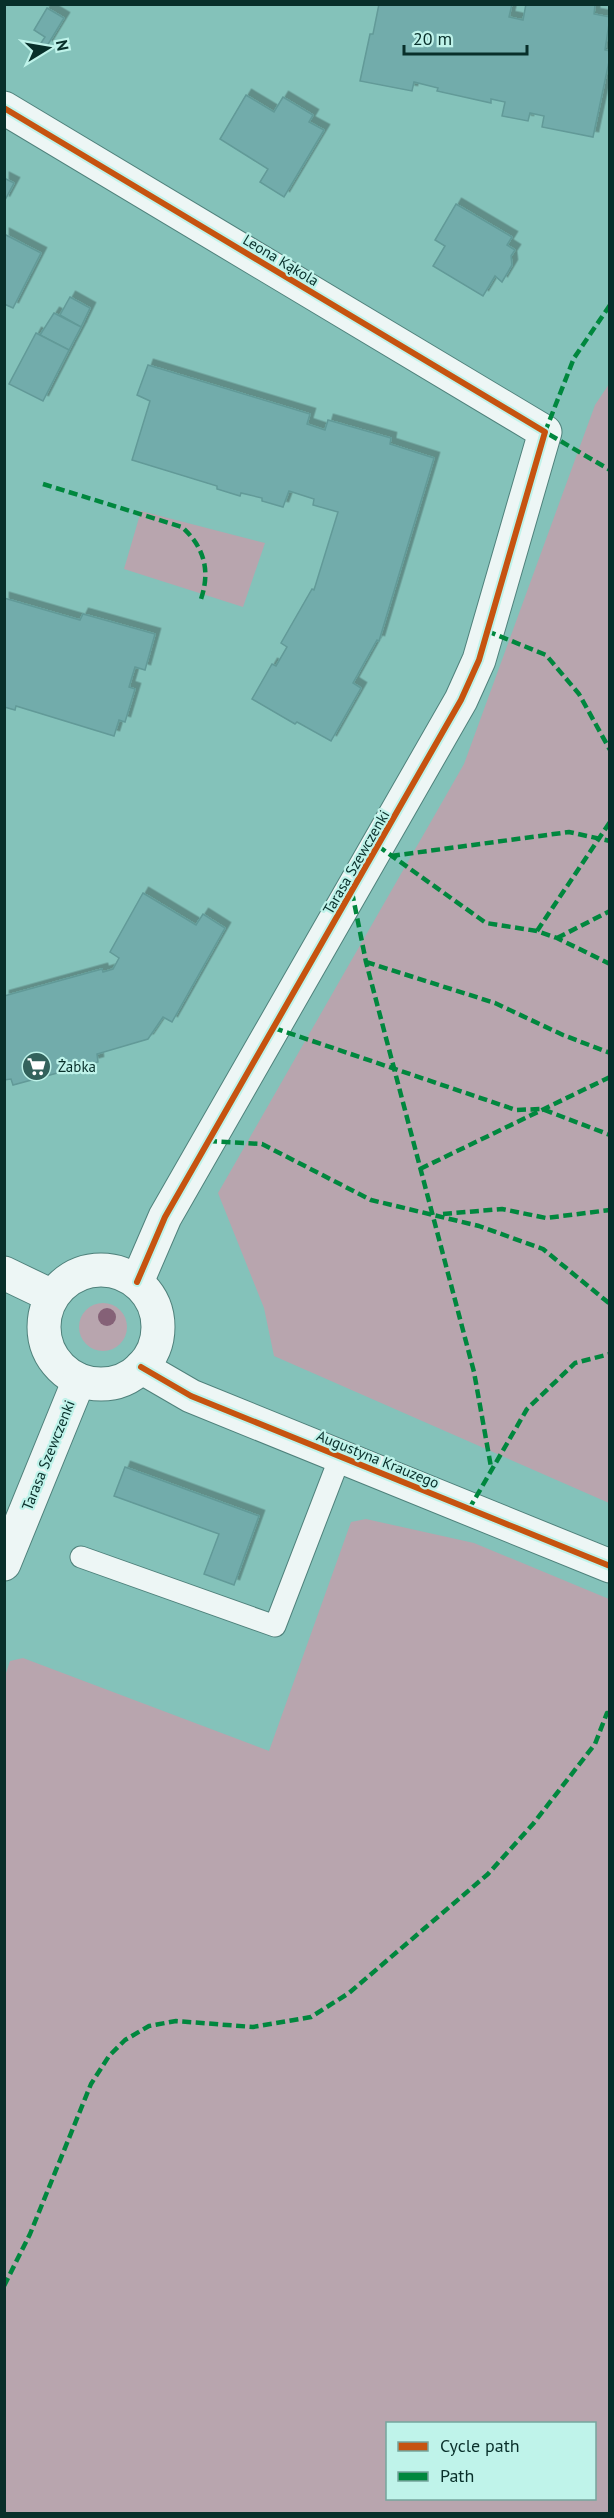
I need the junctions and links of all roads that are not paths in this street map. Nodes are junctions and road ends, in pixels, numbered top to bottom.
1 (4, 108) edge
2 (545, 432) joint
3 (4, 1274) edge
4 (137, 1282) junction
5 (52, 1296) junction
6 (141, 1367) junction
7 (79, 1380) junction
8 (340, 1457) junction
9 (81, 1557) dead end
10 (4, 1564) edge
11 (609, 1566) edge

1 - 2 street, Leona Kąkola
2 - 4 street, Tarasa Szewczenki
3 - 5 street
4 - 5 street
4 - 6 street
5 - 7 street
6 - 7 street
6 - 8 street, Augustyna Krauzego
7 - 10 street, Tarasa Szewczenki
8 - 9 lane
8 - 11 street, Augustyna Krauzego

